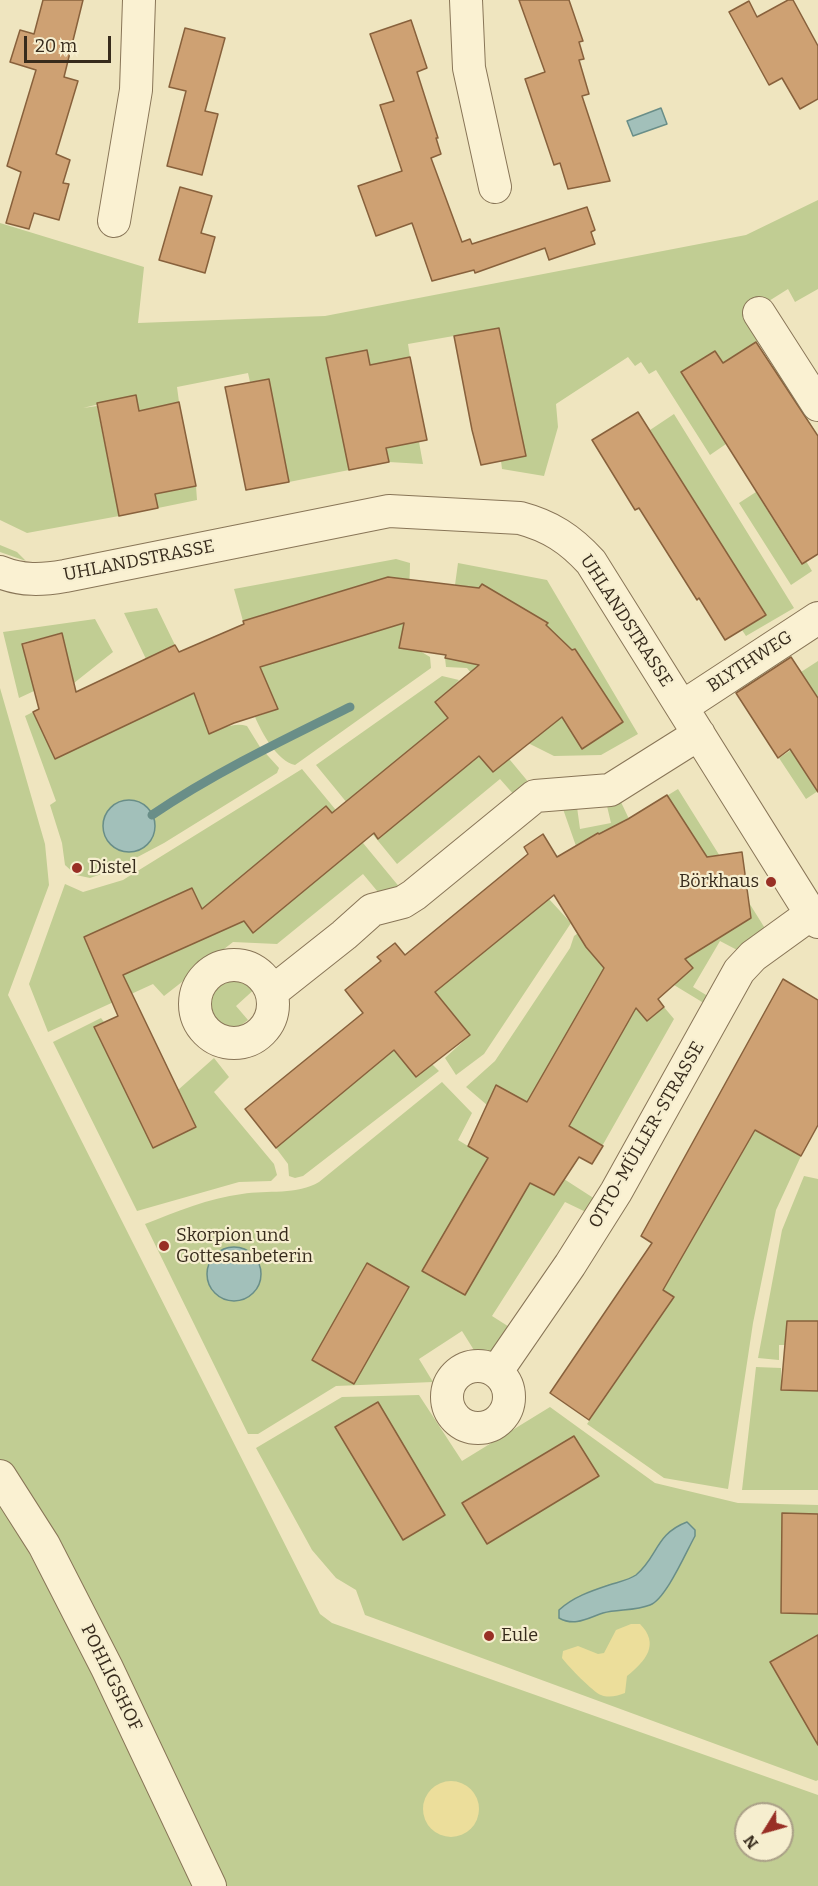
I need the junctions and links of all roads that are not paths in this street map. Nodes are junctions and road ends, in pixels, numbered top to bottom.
1 (139, 0) edge
2 (466, 0) edge
3 (495, 187) dead end
4 (114, 221) dead end
5 (759, 313) dead end
6 (818, 405) edge
7 (0, 572) edge
8 (818, 618) edge
9 (682, 706) junction
10 (699, 734) junction
11 (814, 918) edge
12 (272, 992) dead end
13 (497, 1371) dead end
14 (0, 1476) edge
15 (210, 1886) edge

1 - 4 street
2 - 3 street
5 - 6 street
7 - 9 street, UHLANDSTRASSE
8 - 9 street, BLYTHWEG
9 - 10 street, UHLANDSTRASSE
10 - 11 street, UHLANDSTRASSE
10 - 12 street
11 - 13 street, OTTO-MÜLLER-STRASSE
14 - 15 street, POHLIGSHOF

